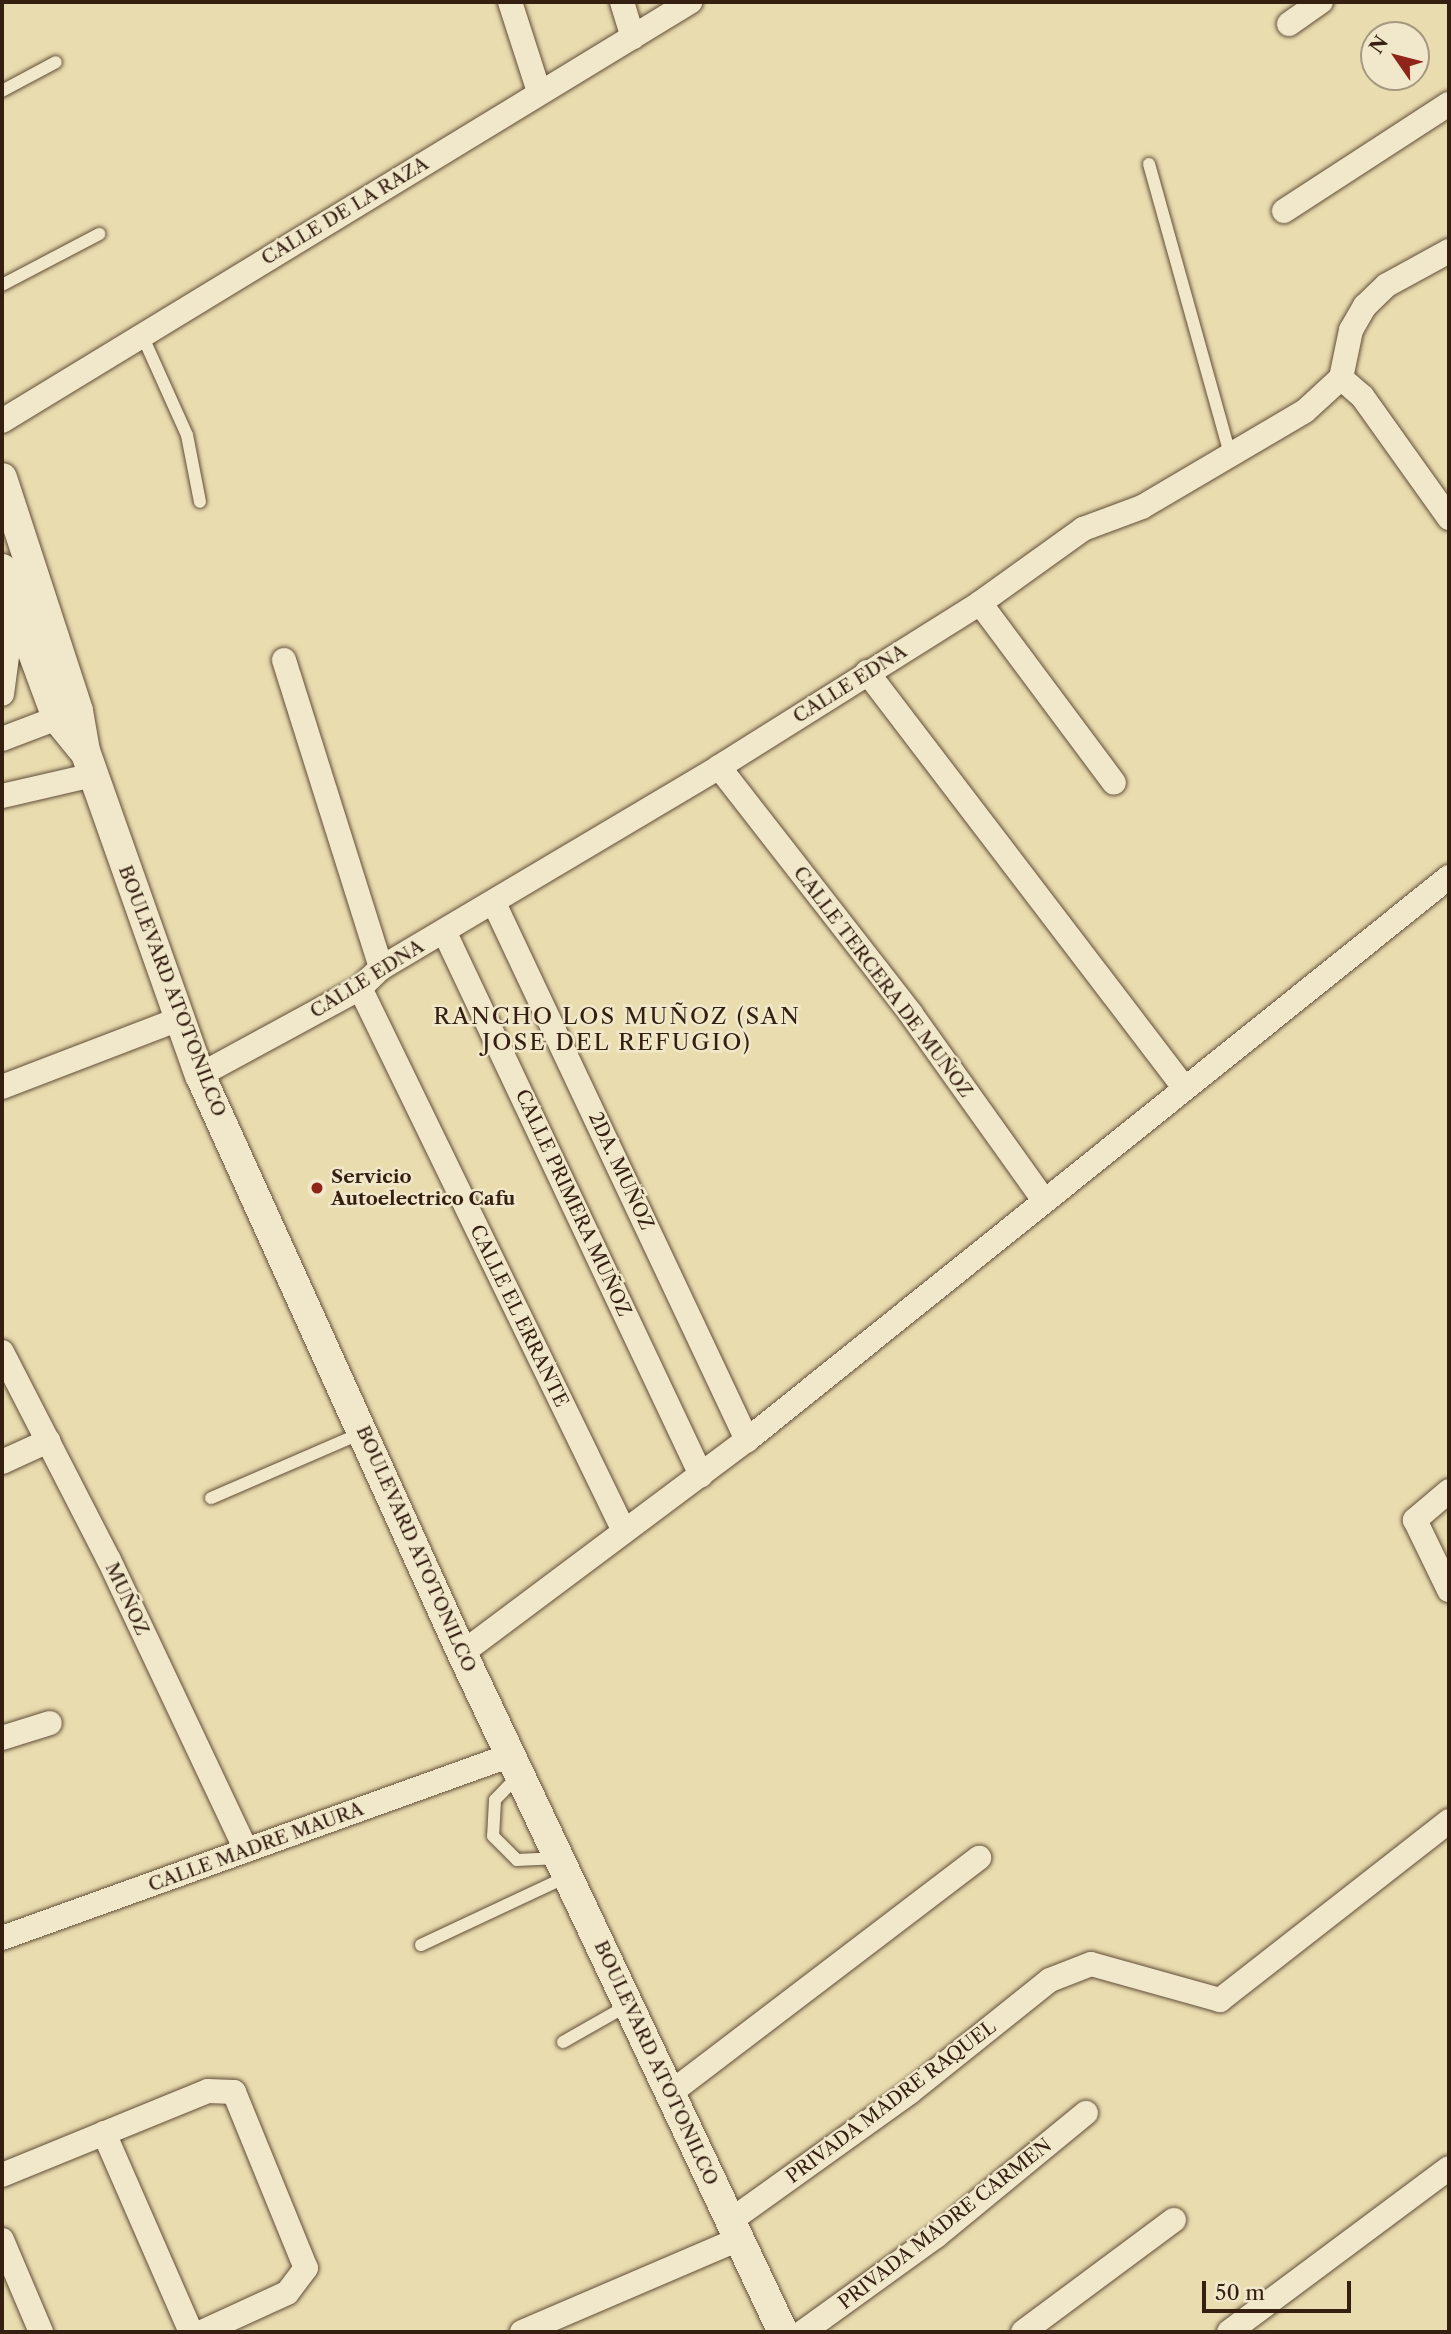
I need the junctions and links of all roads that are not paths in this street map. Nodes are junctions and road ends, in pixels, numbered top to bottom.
1 (510, 2) edge
2 (622, 2) edge
3 (690, 2) edge
4 (1321, 2) edge
5 (1289, 24) dead end
6 (633, 37) junction
7 (56, 62) dead end
8 (2, 91) edge
9 (539, 92) junction
10 (1449, 104) edge
11 (1149, 164) dead end
12 (1284, 211) dead end
13 (99, 234) dead end
14 (1449, 251) edge
15 (2, 285) edge
16 (142, 335) junction
17 (1341, 378) junction
18 (2, 421) edge
19 (1230, 455) junction
20 (2, 478) edge
21 (200, 502) dead end
22 (1449, 518) edge
23 (13, 592) edge
24 (980, 603) junction
25 (284, 660) dead end
26 (867, 673) junction
27 (2, 694) edge
28 (67, 714) junction
29 (2, 739) edge
30 (89, 763) junction
31 (719, 767) junction
32 (1114, 783) dead end
33 (2, 796) edge
34 (1449, 877) edge
35 (494, 903) junction
36 (444, 931) junction
37 (381, 968) junction
38 (360, 988) junction
39 (179, 1019) junction
40 (200, 1075) junction
41 (1183, 1086) junction
42 (2, 1087) edge
43 (1043, 1199) junction
44 (2, 1352) edge
45 (363, 1432) junction
46 (747, 1440) junction
47 (48, 1441) junction
48 (2, 1461) edge
49 (701, 1475) junction
50 (1449, 1490) edge
51 (211, 1498) dead end
52 (625, 1531) junction
53 (1449, 1590) edge
54 (462, 1653) junction
55 (50, 1723) dead end
56 (2, 1738) edge
57 (516, 1765) junction
58 (1449, 1821) edge
59 (246, 1850) junction
60 (979, 1858) dead end
61 (565, 1867) junction
62 (2, 1938) edge
63 (421, 1945) dead end
64 (628, 2005) junction
65 (563, 2042) dead end
66 (669, 2094) junction
67 (1086, 2113) dead end
68 (104, 2133) junction
69 (1449, 2168) edge
70 (2, 2175) edge
71 (1174, 2220) dead end
72 (734, 2230) junction
73 (2, 2241) edge
74 (41, 2332) edge
75 (191, 2332) edge
76 (202, 2332) edge
77 (522, 2332) edge
78 (783, 2332) edge
79 (803, 2332) edge
80 (1023, 2332) edge
81 (1230, 2332) edge

1 - 9 street
2 - 6 street
3 - 6 street, CALLE DE LA RAZA
4 - 5 street
6 - 9 street, CALLE DE LA RAZA
7 - 8 lane
9 - 16 street, CALLE DE LA RAZA
10 - 12 street
11 - 19 lane
13 - 15 lane
14 - 17 street
16 - 18 street, CALLE DE LA RAZA
16 - 21 lane
17 - 19 street, CALLE EDNA
17 - 22 street
19 - 24 street, CALLE EDNA
20 - 23 street, BOULEVARD ATOTONILCO
23 - 27 street
23 - 28 street, BOULEVARD ATOTONILCO
24 - 26 street, CALLE EDNA
24 - 32 street
25 - 37 street
26 - 31 street, CALLE EDNA
26 - 41 street
28 - 29 street
28 - 30 street, BOULEVARD ATOTONILCO
30 - 33 street
30 - 39 street, BOULEVARD ATOTONILCO
31 - 35 street, CALLE EDNA
31 - 43 street, CALLE TERCERA DE MUÑOZ
34 - 41 street
35 - 36 street, CALLE EDNA
35 - 46 street, 2DA. MUÑOZ
36 - 37 street, CALLE EDNA
36 - 49 street, CALLE PRIMERA MUÑOZ
37 - 38 street, CALLE EDNA
38 - 40 street, CALLE EDNA
38 - 52 street, CALLE EL ERRANTE
39 - 40 street, BOULEVARD ATOTONILCO
39 - 42 street
40 - 45 street, BOULEVARD ATOTONILCO
41 - 43 street
43 - 46 street
44 - 47 street, MUÑOZ
45 - 51 lane
45 - 54 street, BOULEVARD ATOTONILCO
46 - 49 street
47 - 48 street
47 - 59 street, MUÑOZ
49 - 52 street
50 - 53 street
52 - 54 street
54 - 57 street, BOULEVARD ATOTONILCO
55 - 56 street
57 - 59 street, CALLE MADRE MAURA
57 - 61 street, BOULEVARD ATOTONILCO
57 - 61 lane
58 - 72 street, PRIVADA MADRE RAQUEL
59 - 62 street, CALLE MADRE MAURA
60 - 66 street
61 - 63 lane
61 - 64 street, BOULEVARD ATOTONILCO
64 - 65 lane
64 - 66 street, BOULEVARD ATOTONILCO
66 - 72 street, BOULEVARD ATOTONILCO
67 - 79 street, PRIVADA MADRE CARMEN
68 - 70 street
68 - 75 street
68 - 76 street
69 - 81 street
71 - 80 street
72 - 77 street, PRIVADA MADRE RAQUEL
72 - 78 street, BOULEVARD ATOTONILCO
73 - 74 street

